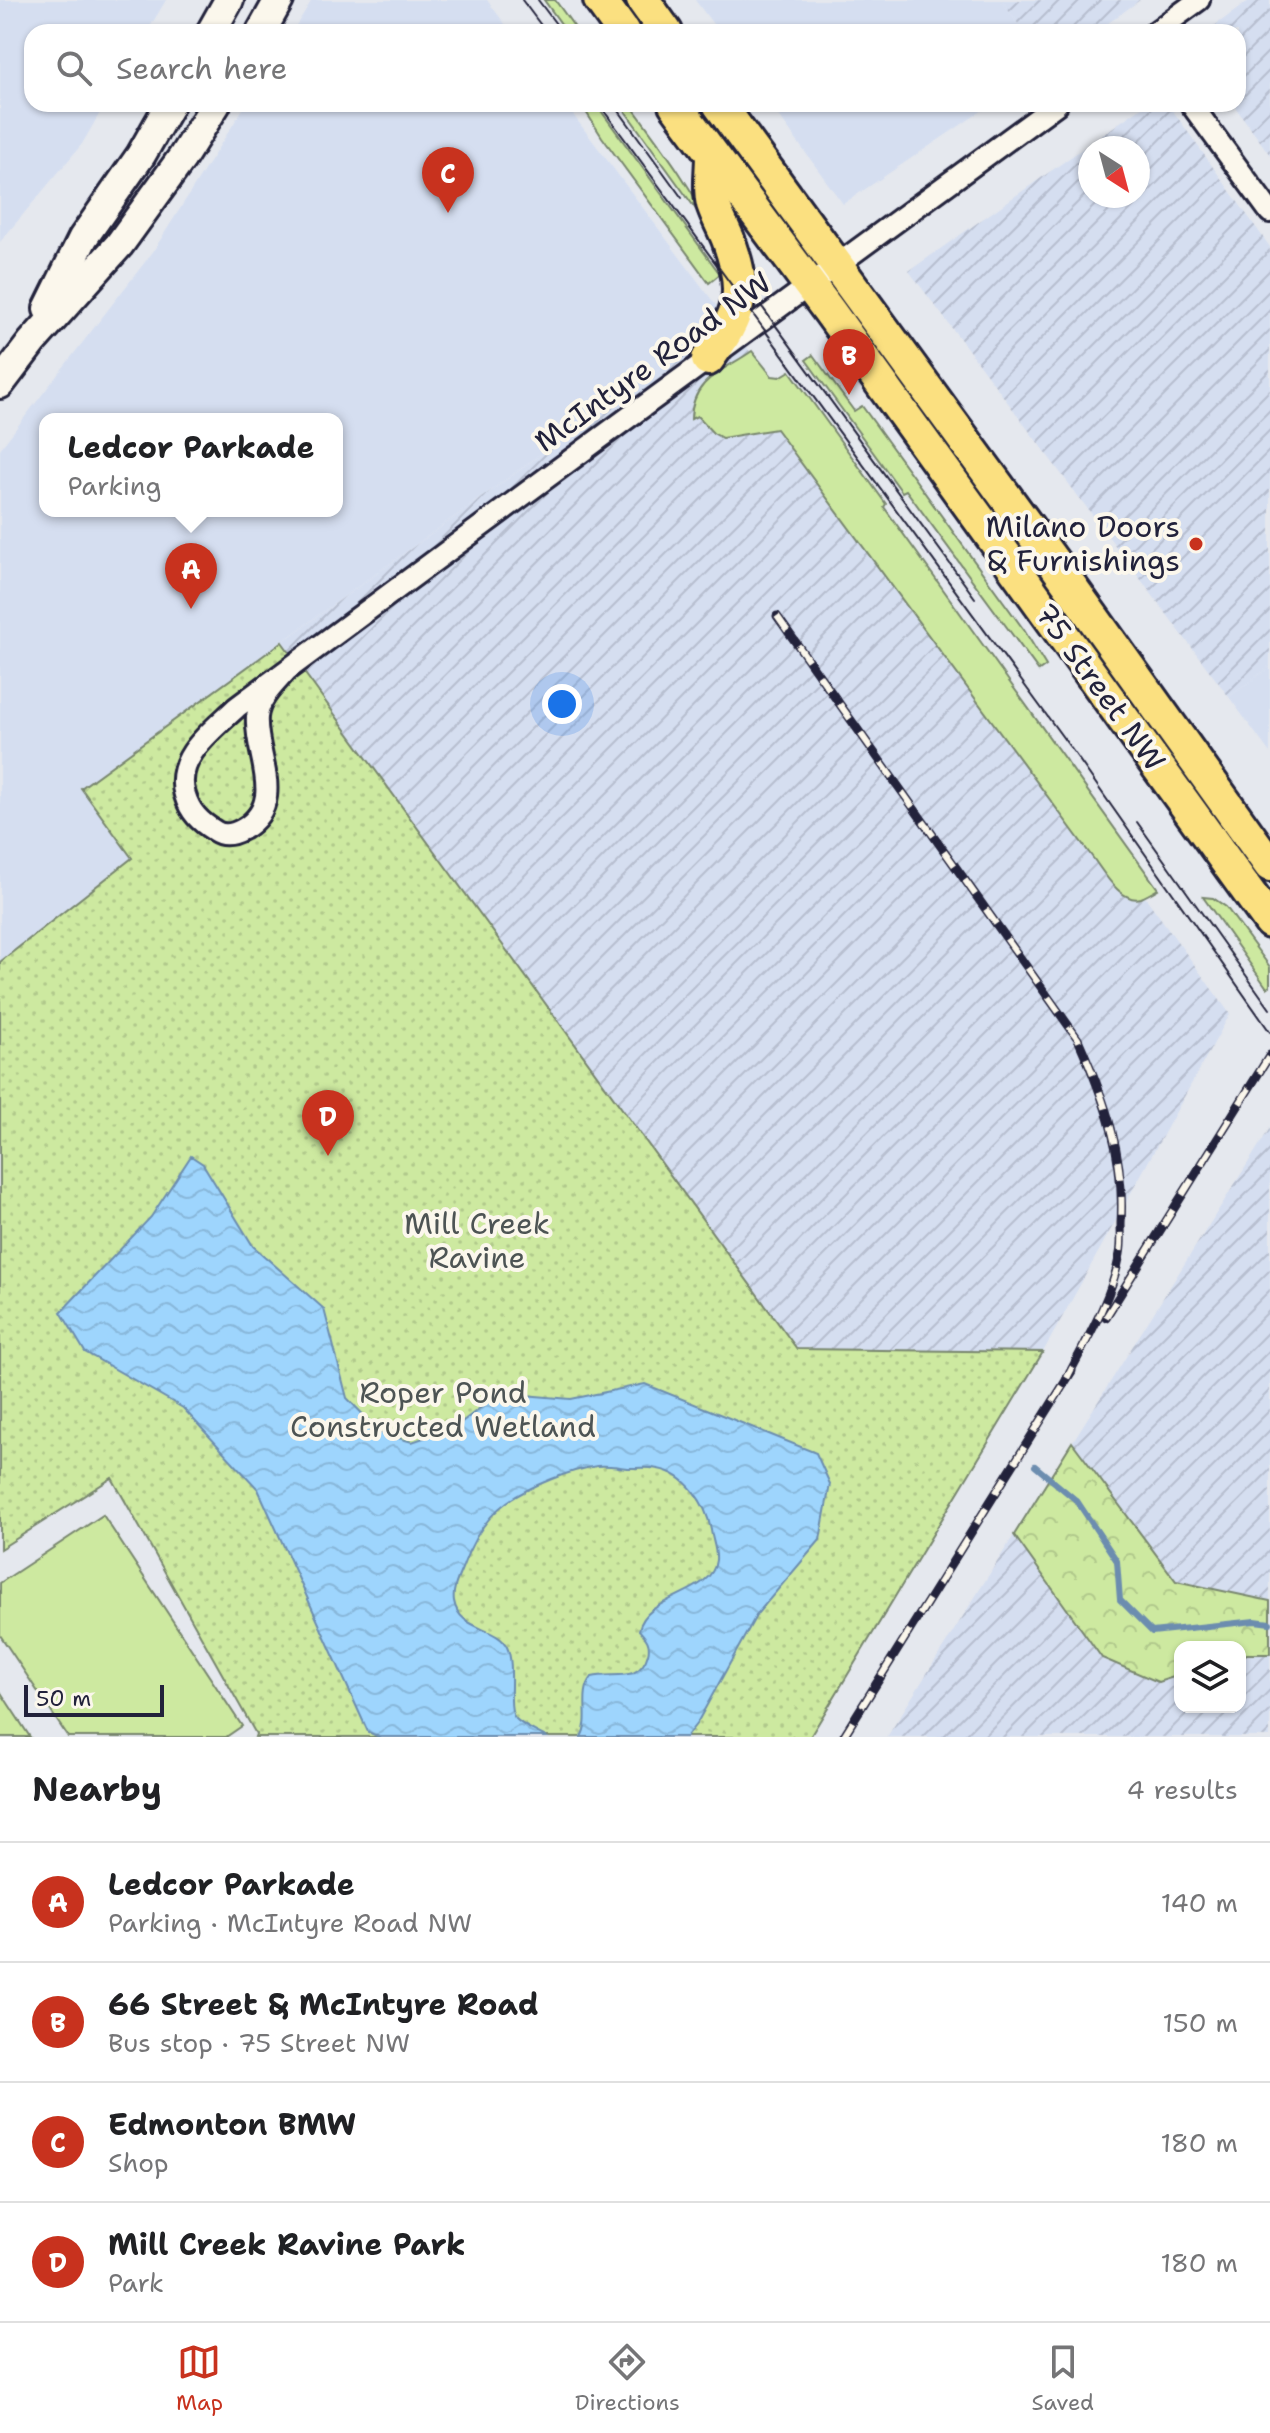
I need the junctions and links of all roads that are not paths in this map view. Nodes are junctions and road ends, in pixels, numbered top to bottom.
1 (229, 0) edge
2 (279, 0) edge
3 (600, 0) edge
4 (643, 0) edge
5 (1199, 0) edge
6 (216, 24) edge
7 (266, 24) edge
8 (617, 24) edge
9 (660, 24) edge
10 (1166, 24) edge
11 (165, 112) edge
12 (211, 112) edge
13 (681, 112) edge
14 (725, 112) edge
15 (1046, 112) edge
16 (1197, 112) edge
17 (712, 155) junction
18 (1270, 212) edge
19 (836, 266) junction
20 (809, 285) junction
21 (32, 342) junction
22 (708, 359) junction
23 (0, 384) edge
24 (286, 671) junction
25 (1270, 865) edge
26 (1270, 922) edge

1 - 6 main road
2 - 7 main road
3 - 8 main road
4 - 9 main road
5 - 10 street
11 - 21 main road
12 - 21 main road
13 - 17 main road, 75 Street NW
14 - 19 main road, 75 Street NW
15 - 19 street, McIntyre Road NW
16 - 18 street
17 - 20 main road, 75 Street NW
17 - 22 main road
19 - 20 street, McIntyre Road NW
19 - 25 main road, 75 Street NW
20 - 22 street, McIntyre Road NW
20 - 26 main road, 75 Street NW
21 - 23 main road
22 - 24 street, McIntyre Road NW
24 - 24 street, McIntyre Road NW

